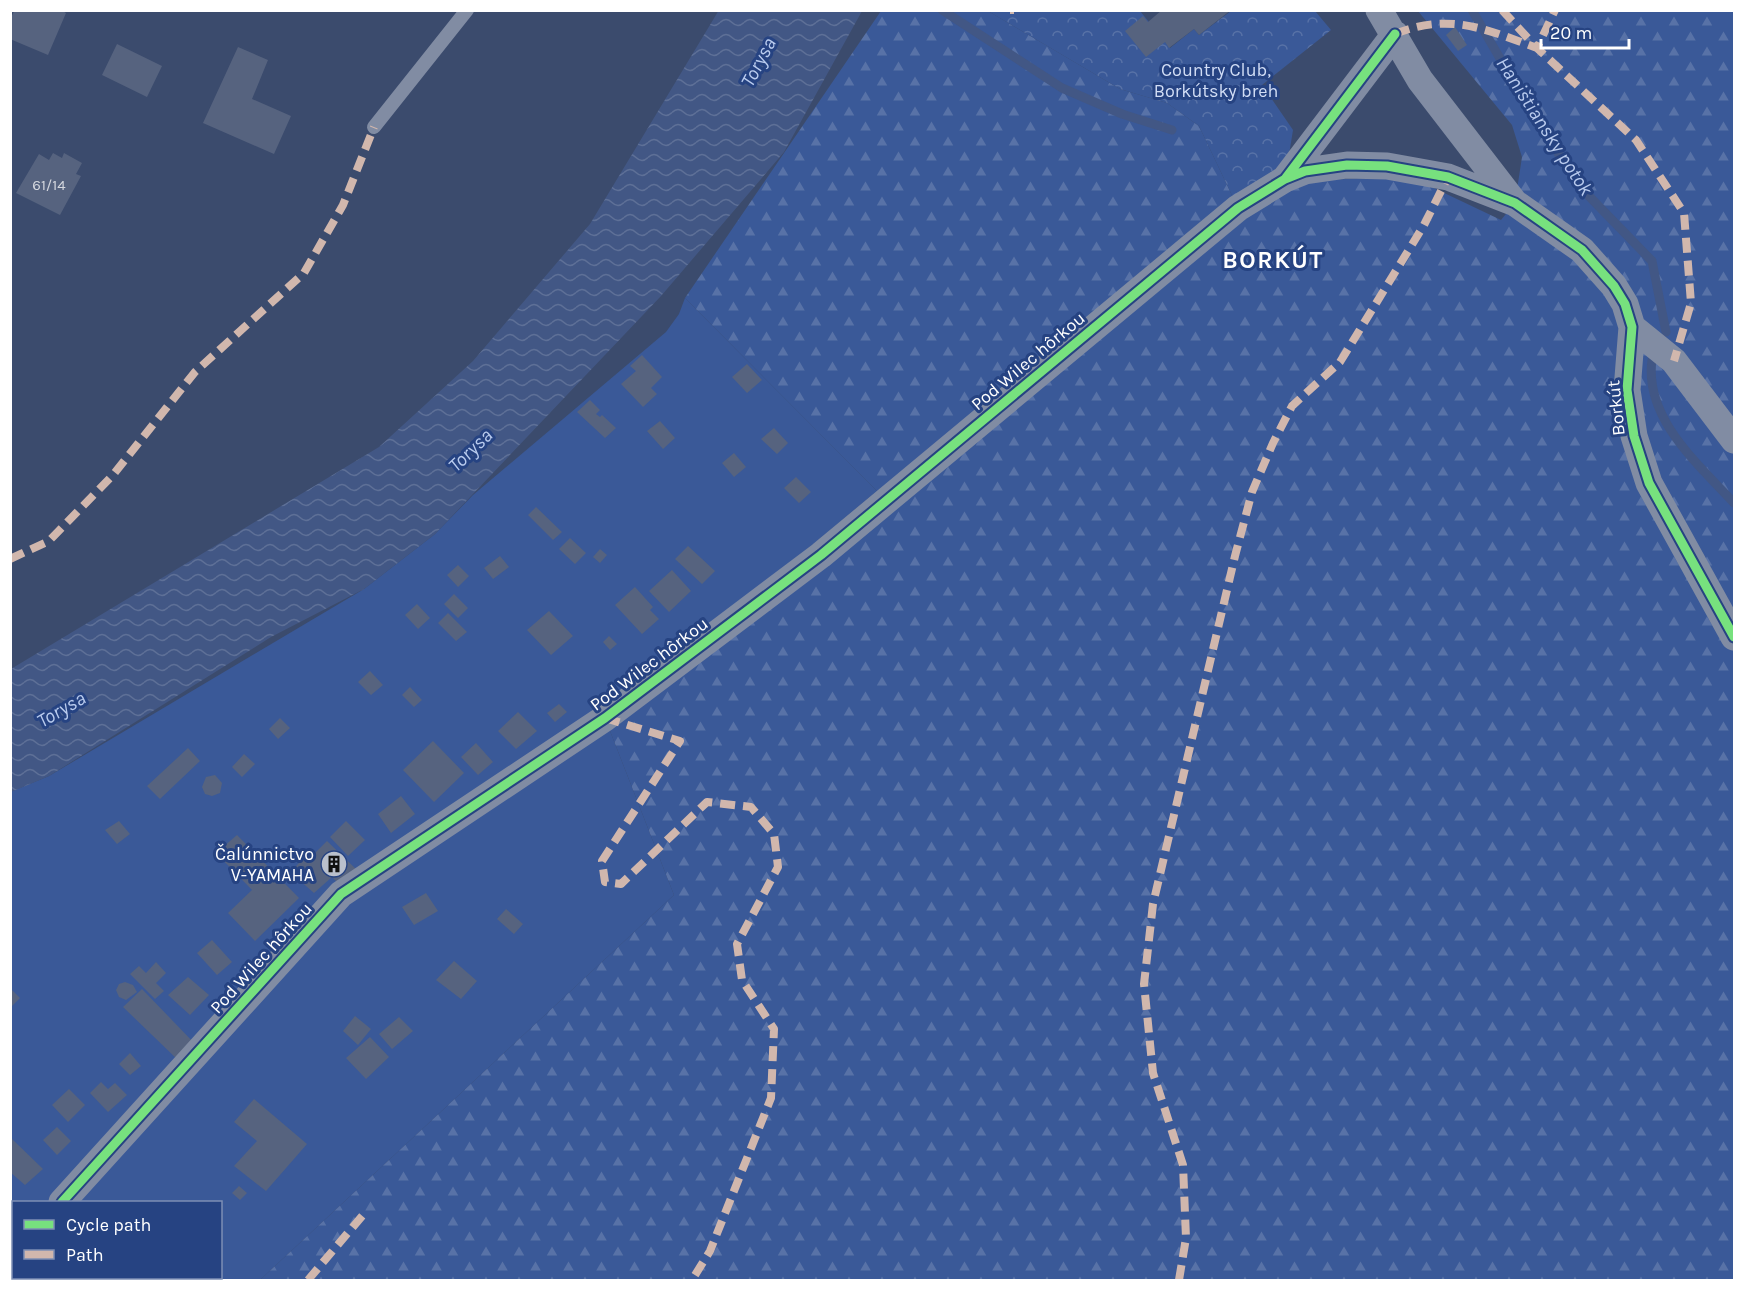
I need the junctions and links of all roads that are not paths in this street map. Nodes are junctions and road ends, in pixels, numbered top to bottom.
1 (467, 10) edge
2 (1379, 10) edge
3 (1395, 34) junction
4 (374, 127) dead end
5 (1285, 179) junction
6 (1515, 203) junction
7 (1632, 327) junction
8 (1734, 440) edge
9 (1734, 637) edge
10 (65, 1201) edge

1 - 4 lane
2 - 3 street
3 - 5 street
3 - 6 street
5 - 6 street
5 - 10 street, Pod Wilec hôrkou
6 - 7 street, Borkút
7 - 8 street
7 - 9 street, Borkút

